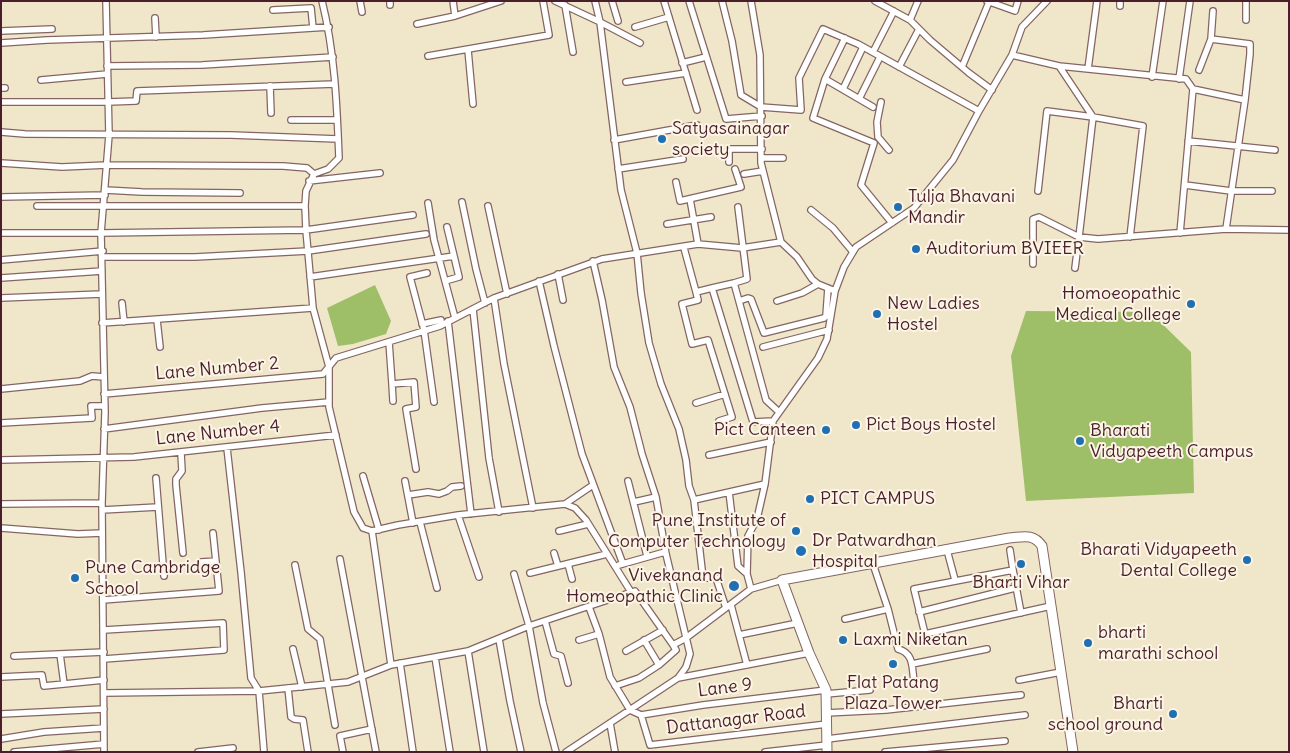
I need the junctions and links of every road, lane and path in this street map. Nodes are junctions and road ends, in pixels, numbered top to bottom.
1 (106, 1) edge
2 (322, 1) edge
3 (360, 1) edge
4 (453, 1) edge
5 (501, 1) edge
6 (543, 1) edge
7 (594, 1) edge
8 (612, 1) edge
9 (664, 1) edge
10 (689, 1) edge
11 (722, 1) edge
12 (751, 1) edge
13 (876, 1) edge
14 (918, 1) edge
15 (1018, 1) edge
16 (1047, 1) edge
17 (1098, 1) edge
18 (1163, 1) edge
19 (1190, 1) edge
20 (1246, 1) edge
21 (556, 2) edge
22 (988, 2) edge
23 (565, 5) junction
24 (273, 10) dead end
25 (894, 11) junction
26 (1213, 11) dead end
27 (362, 12) dead end
28 (455, 16) junction
29 (669, 17) junction
30 (155, 18) dead end
31 (910, 20) junction
32 (1246, 20) dead end
33 (618, 21) dead end
34 (600, 22) junction
35 (418, 24) dead end
36 (329, 27) junction
37 (635, 27) dead end
38 (312, 28) junction
39 (52, 29) dead end
40 (919, 29) junction
41 (1, 31) edge
42 (156, 37) junction
43 (846, 38) junction
44 (106, 39) junction
45 (1211, 39) junction
46 (1, 43) edge
47 (640, 43) dead end
48 (862, 47) junction
49 (468, 50) junction
50 (573, 52) dead end
51 (872, 52) junction
52 (1012, 55) junction
53 (333, 56) junction
54 (428, 56) dead end
55 (880, 56) junction
56 (706, 58) junction
57 (682, 63) junction
58 (106, 66) junction
59 (1059, 66) junction
60 (899, 67) junction
61 (962, 67) junction
62 (1088, 69) junction
63 (1199, 70) dead end
64 (686, 73) junction
65 (107, 74) junction
66 (1152, 77) junction
67 (825, 79) junction
68 (1179, 79) junction
69 (41, 80) dead end
70 (626, 82) dead end
71 (335, 84) junction
72 (270, 86) junction
73 (1193, 88) junction
74 (843, 89) junction
75 (992, 90) junction
76 (859, 98) junction
77 (1245, 100) junction
78 (1, 102) edge
79 (108, 102) junction
80 (881, 102) dead end
81 (474, 104) dead end
82 (761, 107) junction
83 (873, 107) dead end
84 (696, 110) dead end
85 (979, 111) junction
86 (271, 113) dead end
87 (762, 116) junction
88 (1093, 117) junction
89 (291, 120) dead end
90 (337, 120) junction
91 (697, 125) dead end
92 (1, 132) edge
93 (109, 135) junction
94 (338, 139) junction
95 (614, 140) junction
96 (1188, 141) junction
97 (1238, 146) junction
98 (762, 149) junction
99 (889, 150) dead end
100 (1275, 150) dead end
101 (761, 158) junction
102 (783, 158) dead end
103 (683, 159) dead end
104 (729, 162) dead end
105 (1, 163) edge
106 (107, 166) junction
107 (735, 168) dead end
108 (618, 170) junction
109 (763, 171) junction
110 (314, 174) junction
111 (380, 174) dead end
112 (744, 174) dead end
113 (309, 181) junction
114 (676, 182) dead end
115 (1185, 185) junction
116 (1231, 190) junction
117 (1038, 191) dead end
118 (1272, 191) dead end
119 (105, 192) junction
120 (240, 193) dead end
121 (1, 197) edge
122 (690, 199) junction
123 (462, 202) dead end
124 (428, 203) dead end
125 (37, 206) dead end
126 (305, 206) junction
127 (488, 206) dead end
128 (104, 207) junction
129 (738, 208) dead end
130 (812, 210) dead end
131 (413, 215) dead end
132 (711, 217) dead end
133 (694, 220) junction
134 (892, 223) junction
135 (667, 224) dead end
136 (447, 227) dead end
137 (1226, 229) junction
138 (306, 230) junction
139 (1289, 230) edge
140 (1, 233) edge
141 (101, 233) junction
142 (1180, 233) junction
143 (426, 234) dead end
144 (1079, 237) junction
145 (1130, 237) junction
146 (781, 242) junction
147 (698, 244) junction
148 (684, 248) junction
149 (742, 248) junction
150 (308, 251) junction
151 (853, 252) junction
152 (103, 254) junction
153 (637, 254) junction
154 (454, 256) junction
155 (439, 258) junction
156 (1, 260) edge
157 (593, 262) junction
158 (1033, 264) dead end
159 (1075, 268) dead end
160 (102, 271) junction
161 (427, 273) dead end
162 (558, 274) junction
163 (310, 277) junction
164 (1, 278) edge
165 (445, 281) junction
166 (539, 281) junction
167 (734, 283) junction
168 (818, 284) junction
169 (712, 288) junction
170 (828, 288) junction
171 (835, 290) junction
172 (696, 292) junction
173 (102, 294) junction
174 (507, 294) junction
175 (1, 298) edge
176 (494, 298) junction
177 (563, 300) dead end
178 (739, 301) junction
179 (778, 301) dead end
180 (122, 303) dead end
181 (485, 303) junction
182 (313, 308) junction
183 (472, 309) junction
184 (454, 318) junction
185 (157, 320) junction
186 (441, 320) dead end
187 (448, 321) junction
188 (124, 322) junction
189 (102, 323) junction
190 (423, 327) junction
191 (829, 330) junction
192 (389, 342) junction
193 (160, 347) dead end
194 (763, 347) dead end
195 (329, 367) junction
196 (104, 377) junction
197 (392, 384) junction
198 (1, 389) edge
199 (104, 394) junction
200 (725, 394) junction
201 (393, 401) dead end
202 (329, 402) junction
203 (434, 402) dead end
204 (696, 403) dead end
205 (104, 406) junction
206 (779, 412) junction
207 (718, 421) dead end
208 (773, 421) junction
209 (1, 423) edge
210 (104, 429) junction
211 (336, 435) junction
212 (771, 442) junction
213 (227, 448) junction
214 (181, 453) junction
215 (709, 455) dead end
216 (103, 458) junction
217 (1, 460) edge
218 (416, 469) dead end
219 (363, 476) dead end
220 (156, 478) dead end
221 (628, 480) dead end
222 (405, 481) dead end
223 (765, 484) junction
224 (593, 485) junction
225 (461, 486) dead end
226 (729, 492) junction
227 (408, 495) junction
228 (656, 497) junction
229 (694, 500) junction
230 (102, 502) junction
231 (634, 502) junction
232 (1, 504) edge
233 (565, 504) junction
234 (158, 507) junction
235 (533, 508) junction
236 (102, 510) junction
237 (499, 512) junction
238 (471, 514) junction
239 (458, 515) junction
240 (416, 522) junction
241 (588, 524) junction
242 (1, 528) edge
243 (376, 530) junction
244 (559, 531) dead end
245 (102, 533) junction
246 (214, 533) dead end
247 (949, 549) junction
248 (1010, 550) dead end
249 (665, 552) junction
250 (183, 553) dead end
251 (554, 553) dead end
252 (607, 554) junction
253 (648, 556) junction
254 (340, 559) dead end
255 (216, 561) junction
256 (201, 562) dead end
257 (295, 564) dead end
258 (568, 564) junction
259 (623, 564) junction
260 (872, 564) junction
261 (558, 566) junction
262 (615, 566) junction
263 (1013, 570) junction
264 (514, 574) dead end
265 (530, 574) dead end
266 (747, 574) junction
267 (164, 576) dead end
268 (479, 577) dead end
269 (572, 579) dead end
270 (782, 580) junction
271 (957, 580) junction
272 (437, 588) dead end
273 (1016, 588) junction
274 (751, 589) junction
275 (631, 592) junction
276 (103, 600) junction
277 (1051, 606) junction
278 (589, 607) junction
279 (728, 607) junction
280 (888, 609) junction
281 (920, 612) junction
282 (1021, 612) junction
283 (845, 619) dead end
284 (545, 621) junction
285 (798, 623) junction
286 (530, 626) junction
287 (104, 630) junction
288 (663, 630) junction
289 (600, 634) junction
290 (739, 635) junction
291 (686, 638) junction
292 (499, 640) junction
293 (579, 640) dead end
294 (644, 640) junction
295 (673, 645) junction
296 (293, 649) dead end
297 (987, 649) dead end
298 (468, 651) junction
299 (626, 651) dead end
300 (104, 652) junction
301 (809, 653) junction
302 (60, 654) junction
303 (14, 656) dead end
304 (435, 657) junction
305 (104, 659) junction
306 (400, 664) junction
307 (912, 664) junction
308 (391, 665) junction
309 (659, 665) junction
310 (748, 665) junction
311 (1061, 672) junction
312 (362, 676) junction
313 (1, 677) edge
314 (678, 678) junction
315 (104, 680) junction
316 (1019, 680) dead end
317 (914, 682) dead end
318 (329, 683) junction
319 (64, 684) junction
320 (568, 684) dead end
321 (615, 686) junction
322 (302, 687) junction
323 (288, 688) junction
324 (870, 690) dead end
325 (259, 691) junction
326 (826, 692) junction
327 (104, 693) junction
328 (1020, 695) dead end
329 (104, 709) junction
330 (630, 710) junction
331 (826, 713) junction
332 (1, 714) edge
333 (1024, 714) dead end
334 (641, 716) junction
335 (610, 723) junction
336 (827, 724) junction
337 (335, 726) dead end
338 (104, 728) junction
339 (372, 729) junction
340 (1, 739) edge
341 (1005, 741) dead end
342 (104, 744) junction
343 (827, 745) edge
344 (233, 748) dead end
345 (570, 750) edge
346 (14, 752) edge
347 (104, 752) edge
348 (198, 752) edge
349 (264, 752) edge
350 (308, 752) edge
351 (343, 752) edge
352 (376, 752) edge
353 (413, 752) edge
354 (450, 752) edge
355 (484, 752) edge
356 (521, 752) edge
357 (556, 752) edge
358 (615, 752) edge
359 (765, 752) edge
360 (884, 752) edge
361 (1073, 752) edge

1 - 44 street
2 - 36 street
3 - 27 street
4 - 28 street
5 - 28 street
6 - 49 street
7 - 34 street
8 - 33 street
9 - 29 street
10 - 56 street
11 - 82 street
12 - 82 street
13 - 25 street
14 - 31 street
15 - 22 street
16 - 52 street
17 - 62 street
18 - 66 street
19 - 68 street
20 - 32 street
21 - 23 street
22 - 61 street
23 - 34 street
23 - 50 street
24 - 38 street
25 - 31 street
25 - 51 street
26 - 45 street
28 - 35 street
29 - 37 street
29 - 57 street
30 - 42 street
31 - 40 street
34 - 47 street
34 - 95 street
36 - 38 street
36 - 53 street
38 - 42 street
39 - 41 street
40 - 60 street
40 - 61 street
42 - 44 street
43 - 48 street
43 - 67 street
43 - 82 street
44 - 46 street
44 - 58 street
45 - 63 street
45 - 77 street
48 - 51 street
48 - 74 street
49 - 54 street
49 - 81 street
51 - 55 street
52 - 59 street
52 - 75 street
53 - 58 street
53 - 71 street
55 - 60 street
55 - 76 street
56 - 57 street
56 - 87 street
57 - 64 street
58 - 65 street
59 - 62 street
59 - 88 street
60 - 85 street
61 - 75 street
62 - 66 street
64 - 70 street
64 - 84 street
65 - 69 street
65 - 79 street
66 - 68 street
67 - 74 street
67 - 134 street
68 - 73 street
71 - 72 street
71 - 90 street
72 - 79 street
72 - 86 street
73 - 77 street
73 - 96 street
74 - 76 street
75 - 85 street
76 - 83 street
77 - 97 street
78 - 79 street
79 - 93 street
80 - 99 street
82 - 87 street
85 - 134 street
87 - 98 street
88 - 117 street
88 - 144 street
88 - 145 street
89 - 90 street
90 - 94 street
91 - 95 street
92 - 93 street
93 - 94 street
93 - 106 street
94 - 110 street
95 - 108 street
96 - 97 street
96 - 115 street
97 - 100 street
97 - 116 street
98 - 101 street
98 - 104 street
101 - 102 street
101 - 109 street
103 - 108 street
105 - 106 street
106 - 110 street
106 - 119 street
107 - 122 street
108 - 153 street
109 - 112 street
109 - 146 street
110 - 113 street
111 - 113 street
113 - 126 street
114 - 122 street
115 - 116 street
115 - 142 street
116 - 118 street
116 - 137 street
119 - 120 street
119 - 121 street
119 - 128 street
122 - 133 street
123 - 181 street
124 - 155 street
125 - 128 street
126 - 128 street
126 - 138 street
127 - 174 street
128 - 141 street
129 - 149 street
130 - 151 street
131 - 138 street
132 - 133 street
133 - 135 street
133 - 147 street
134 - 151 street
136 - 154 street
137 - 139 street
137 - 142 street
138 - 141 street
138 - 150 street
140 - 141 street
141 - 152 street
142 - 145 street
143 - 150 street
144 - 145 street
144 - 158 street
144 - 159 street
146 - 149 street
146 - 168 street
147 - 148 street
147 - 149 street
148 - 153 street
148 - 172 street
149 - 167 street
150 - 152 street
150 - 163 street
151 - 171 street
152 - 156 street
152 - 160 street
153 - 157 street
153 - 229 street
154 - 155 street
154 - 165 street
155 - 163 street
155 - 165 street
157 - 162 street
157 - 228 street
160 - 164 street
160 - 173 street
161 - 190 street
162 - 166 street
162 - 177 street
163 - 182 street
165 - 184 street
166 - 174 street
166 - 224 street
167 - 169 street
167 - 178 street
168 - 170 street
168 - 179 street
169 - 172 street
169 - 208 street
170 - 171 street
170 - 178 street
171 - 191 street
172 - 200 street
173 - 175 street
173 - 189 street
174 - 176 street
176 - 181 street
176 - 235 street
178 - 206 street
180 - 188 street
181 - 183 street
182 - 185 street
182 - 195 street
183 - 184 street
183 - 237 street
184 - 187 street
185 - 188 street
185 - 193 street
186 - 190 street
187 - 190 street
187 - 238 street
188 - 189 street
189 - 196 street
190 - 192 street, Lane Number 2
190 - 203 street
191 - 194 street
191 - 206 street
192 - 195 street, Lane Number 2
192 - 197 street
195 - 199 street, Lane Number 2
195 - 202 street
196 - 198 street
196 - 199 street
197 - 201 street
197 - 218 street
199 - 205 street
200 - 204 street
200 - 207 street
202 - 210 street
202 - 211 street
205 - 209 street
205 - 210 street
206 - 208 street
208 - 212 street
210 - 216 street
211 - 213 street, Lane Number 4
211 - 243 street
212 - 215 street
212 - 223 street
213 - 214 street, Lane Number 4
213 - 325 street
214 - 216 street, Lane Number 4
214 - 250 street
216 - 217 street, Lane Number 4
216 - 230 street
219 - 243 street
220 - 234 street
221 - 231 street
222 - 227 street
223 - 226 street
223 - 266 street
224 - 233 street
224 - 259 street
225 - 227 street
226 - 229 street
226 - 266 street
227 - 240 street
228 - 231 street
228 - 249 street
229 - 279 street
230 - 232 street
230 - 236 street
231 - 253 street
233 - 235 street
233 - 241 street
234 - 236 street
234 - 267 street
235 - 237 street
236 - 245 street
237 - 238 street
238 - 239 street
239 - 240 street
239 - 268 street
240 - 243 street
240 - 272 street
241 - 244 street
241 - 252 street
242 - 245 street
243 - 308 street
245 - 276 street
246 - 255 street
247 - 260 street
247 - 271 street
247 - 277 street
248 - 263 street
249 - 253 street
249 - 291 street
251 - 261 street
252 - 258 street
252 - 262 street
253 - 259 street
254 - 312 street
255 - 256 street
255 - 276 street
257 - 318 street
258 - 261 street
258 - 269 street
259 - 262 street
260 - 270 street
260 - 280 street
261 - 265 street
262 - 275 street
263 - 271 street
263 - 273 street
264 - 286 street
266 - 274 street
270 - 274 street
270 - 285 street
271 - 281 street
273 - 281 street
273 - 282 street
274 - 279 street
275 - 278 street
275 - 288 street
276 - 287 street
277 - 282 street
277 - 311 street
278 - 284 street
278 - 289 street
279 - 290 street
279 - 291 street
280 - 283 street
280 - 307 street
281 - 282 street
284 - 286 street
284 - 320 street
285 - 290 street
285 - 301 street
286 - 292 street
286 - 357 street
287 - 300 street
287 - 305 street
288 - 294 street
288 - 295 street
289 - 293 street
289 - 321 street
290 - 310 street
291 - 295 street
291 - 314 street
292 - 298 street
292 - 356 street
294 - 299 street
294 - 309 street
295 - 309 street
296 - 322 street
297 - 307 street
298 - 304 street
298 - 355 street
300 - 302 street
300 - 305 street
301 - 310 street
301 - 326 street
302 - 303 street
302 - 319 street
304 - 306 street
304 - 354 street
305 - 315 street
306 - 308 street
306 - 353 street
307 - 317 street
308 - 312 street
309 - 321 street
310 - 314 street
311 - 316 street
311 - 361 street
312 - 318 street
312 - 339 street
313 - 319 street
314 - 330 street
315 - 319 street
315 - 327 street
318 - 322 street
318 - 337 street
321 - 330 street
322 - 323 street
323 - 325 street
323 - 350 street
324 - 326 street, Lane 9
325 - 327 street
325 - 349 street
326 - 331 street
326 - 334 street, Lane 9
327 - 329 street
328 - 331 street
329 - 332 street
329 - 338 street
330 - 334 street
330 - 335 street
331 - 336 street
333 - 343 street
334 - 336 street, Dattanagar Road
335 - 345 street
335 - 358 street
336 - 343 street
338 - 340 street
338 - 342 street
339 - 351 street
339 - 352 street
341 - 360 street
342 - 346 street
342 - 347 street
343 - 359 street
344 - 348 street

